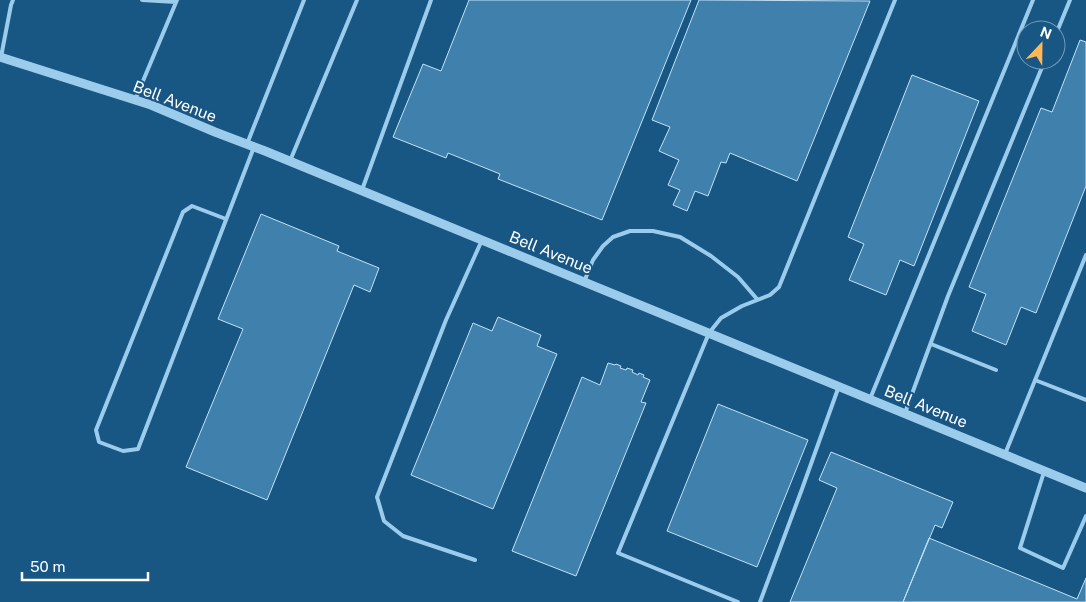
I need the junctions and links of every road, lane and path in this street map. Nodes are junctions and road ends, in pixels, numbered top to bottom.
1 (13, 0) edge
2 (142, 0) edge
3 (304, 0) edge
4 (357, 0) edge
5 (431, 0) edge
6 (895, 0) edge
7 (1034, 0) edge
8 (1070, 0) edge
9 (176, 1) edge
10 (1062, 20) edge
11 (0, 57) edge
12 (1041, 70) edge
13 (135, 100) junction
14 (250, 145) junction
15 (290, 161) junction
16 (362, 190) junction
17 (226, 219) junction
18 (482, 240) junction
19 (1086, 255) edge
20 (584, 282) junction
21 (757, 299) junction
22 (709, 333) junction
23 (931, 344) junction
24 (996, 370) dead end
25 (1035, 380) junction
26 (839, 386) junction
27 (870, 399) junction
28 (1086, 400) edge
29 (905, 413) junction
30 (1005, 454) junction
31 (1044, 470) junction
32 (1086, 488) edge
33 (1086, 516) edge
34 (475, 560) dead end
35 (738, 602) edge
36 (760, 602) edge

1 - 11 lane
2 - 9 lane
3 - 14 lane
4 - 15 lane
5 - 16 lane
6 - 21 lane
7 - 27 lane
8 - 10 lane
9 - 13 lane
11 - 13 street, Bell Avenue
12 - 23 lane
13 - 14 street, Bell Avenue
14 - 15 street, Bell Avenue
14 - 17 lane
15 - 16 street, Bell Avenue
16 - 18 street, Bell Avenue
17 - 17 lane
18 - 20 street, Bell Avenue
18 - 34 lane
19 - 25 lane
20 - 21 lane
20 - 22 street, Bell Avenue
21 - 22 lane
22 - 26 street, Bell Avenue
22 - 35 lane
23 - 24 lane
23 - 29 lane
25 - 28 lane
25 - 30 lane
26 - 27 street, Bell Avenue
26 - 36 lane
27 - 29 street, Bell Avenue
29 - 30 street, Bell Avenue
30 - 31 street, Bell Avenue
31 - 32 street, Bell Avenue
31 - 33 lane

